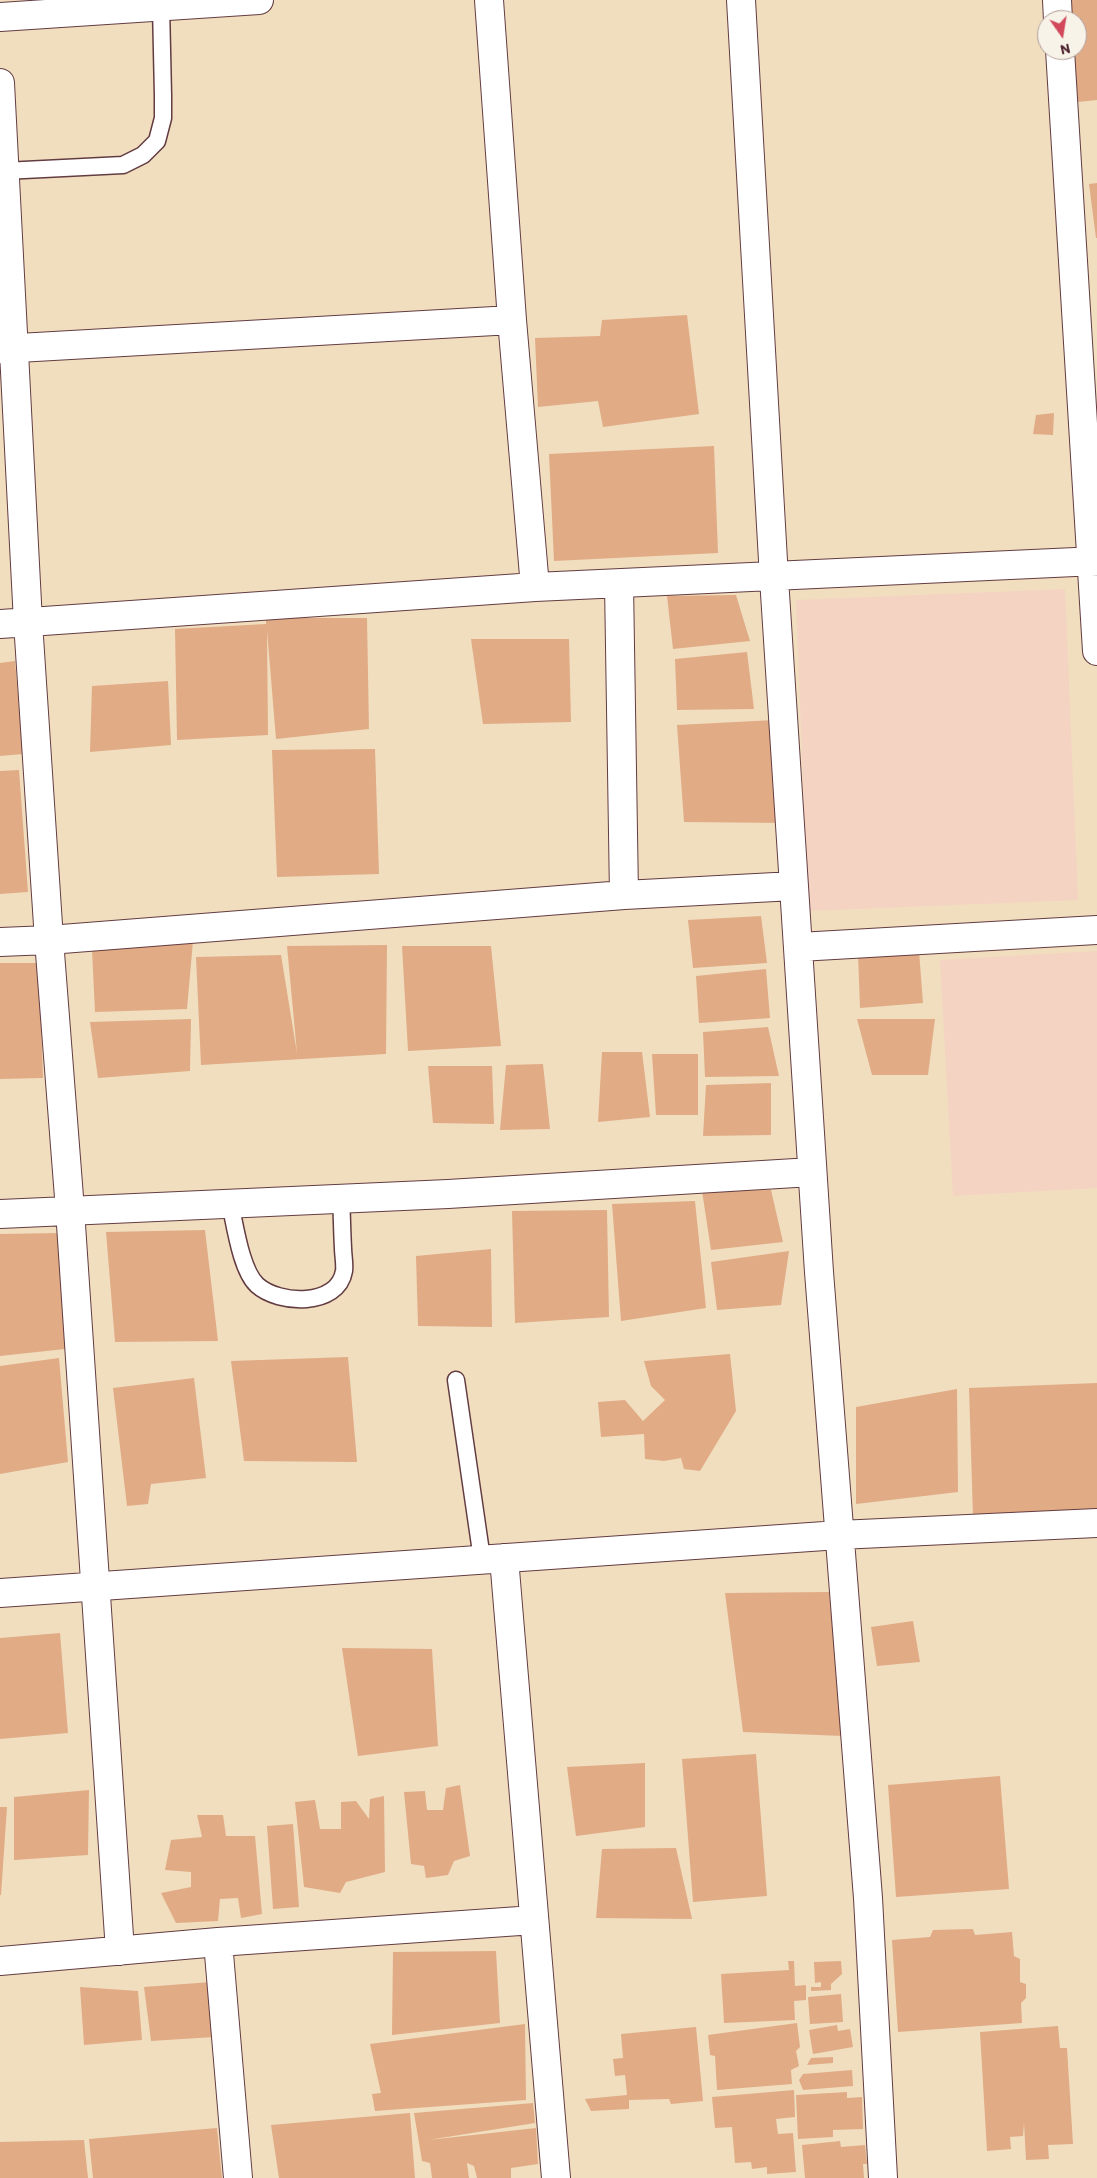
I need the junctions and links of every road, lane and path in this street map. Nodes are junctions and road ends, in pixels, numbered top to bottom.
1 (259, 0) edge
2 (489, 0) edge
3 (741, 0) edge
4 (161, 6) junction
5 (0, 17) edge
6 (1061, 60) edge
7 (0, 83) edge
8 (4, 171) junction
9 (512, 320) junction
10 (6, 348) edge
11 (1094, 562) edge
12 (774, 578) junction
13 (619, 584) junction
14 (535, 588) junction
15 (28, 622) junction
16 (0, 624) edge
17 (1097, 651) edge
18 (794, 886) junction
19 (624, 895) junction
20 (1097, 930) edge
21 (49, 940) junction
22 (0, 942) edge
23 (799, 947) junction
24 (812, 1172) junction
25 (341, 1198) junction
26 (230, 1203) junction
27 (70, 1210) junction
28 (0, 1214) edge
29 (456, 1380) dead end
30 (1097, 1523) edge
31 (839, 1535) junction
32 (493, 1558) junction
33 (96, 1586) junction
34 (0, 1593) edge
35 (534, 1920) junction
36 (218, 1942) junction
37 (120, 1951) junction
38 (0, 1961) edge
39 (238, 2178) edge
40 (556, 2178) edge
41 (883, 2178) edge

1 - 4 street
2 - 9 street
3 - 12 street
4 - 5 street
4 - 8 lane
6 - 11 street
7 - 8 street
8 - 10 street
9 - 10 street
9 - 14 street
10 - 15 street
11 - 12 street
11 - 17 street
12 - 13 street
12 - 18 street
13 - 14 street
13 - 19 street
14 - 15 street
15 - 16 street
15 - 21 street
18 - 19 street
18 - 23 street
19 - 21 street
20 - 23 street
21 - 22 street
21 - 27 street
23 - 24 street
24 - 25 street
24 - 31 street
25 - 26 street
25 - 26 lane
26 - 27 street
27 - 28 street
27 - 33 street
29 - 32 lane
30 - 31 street
31 - 32 street
31 - 41 street
32 - 33 street
32 - 35 street
33 - 34 street
33 - 37 street
35 - 36 street
35 - 40 street
36 - 37 street
36 - 39 street
37 - 38 street

